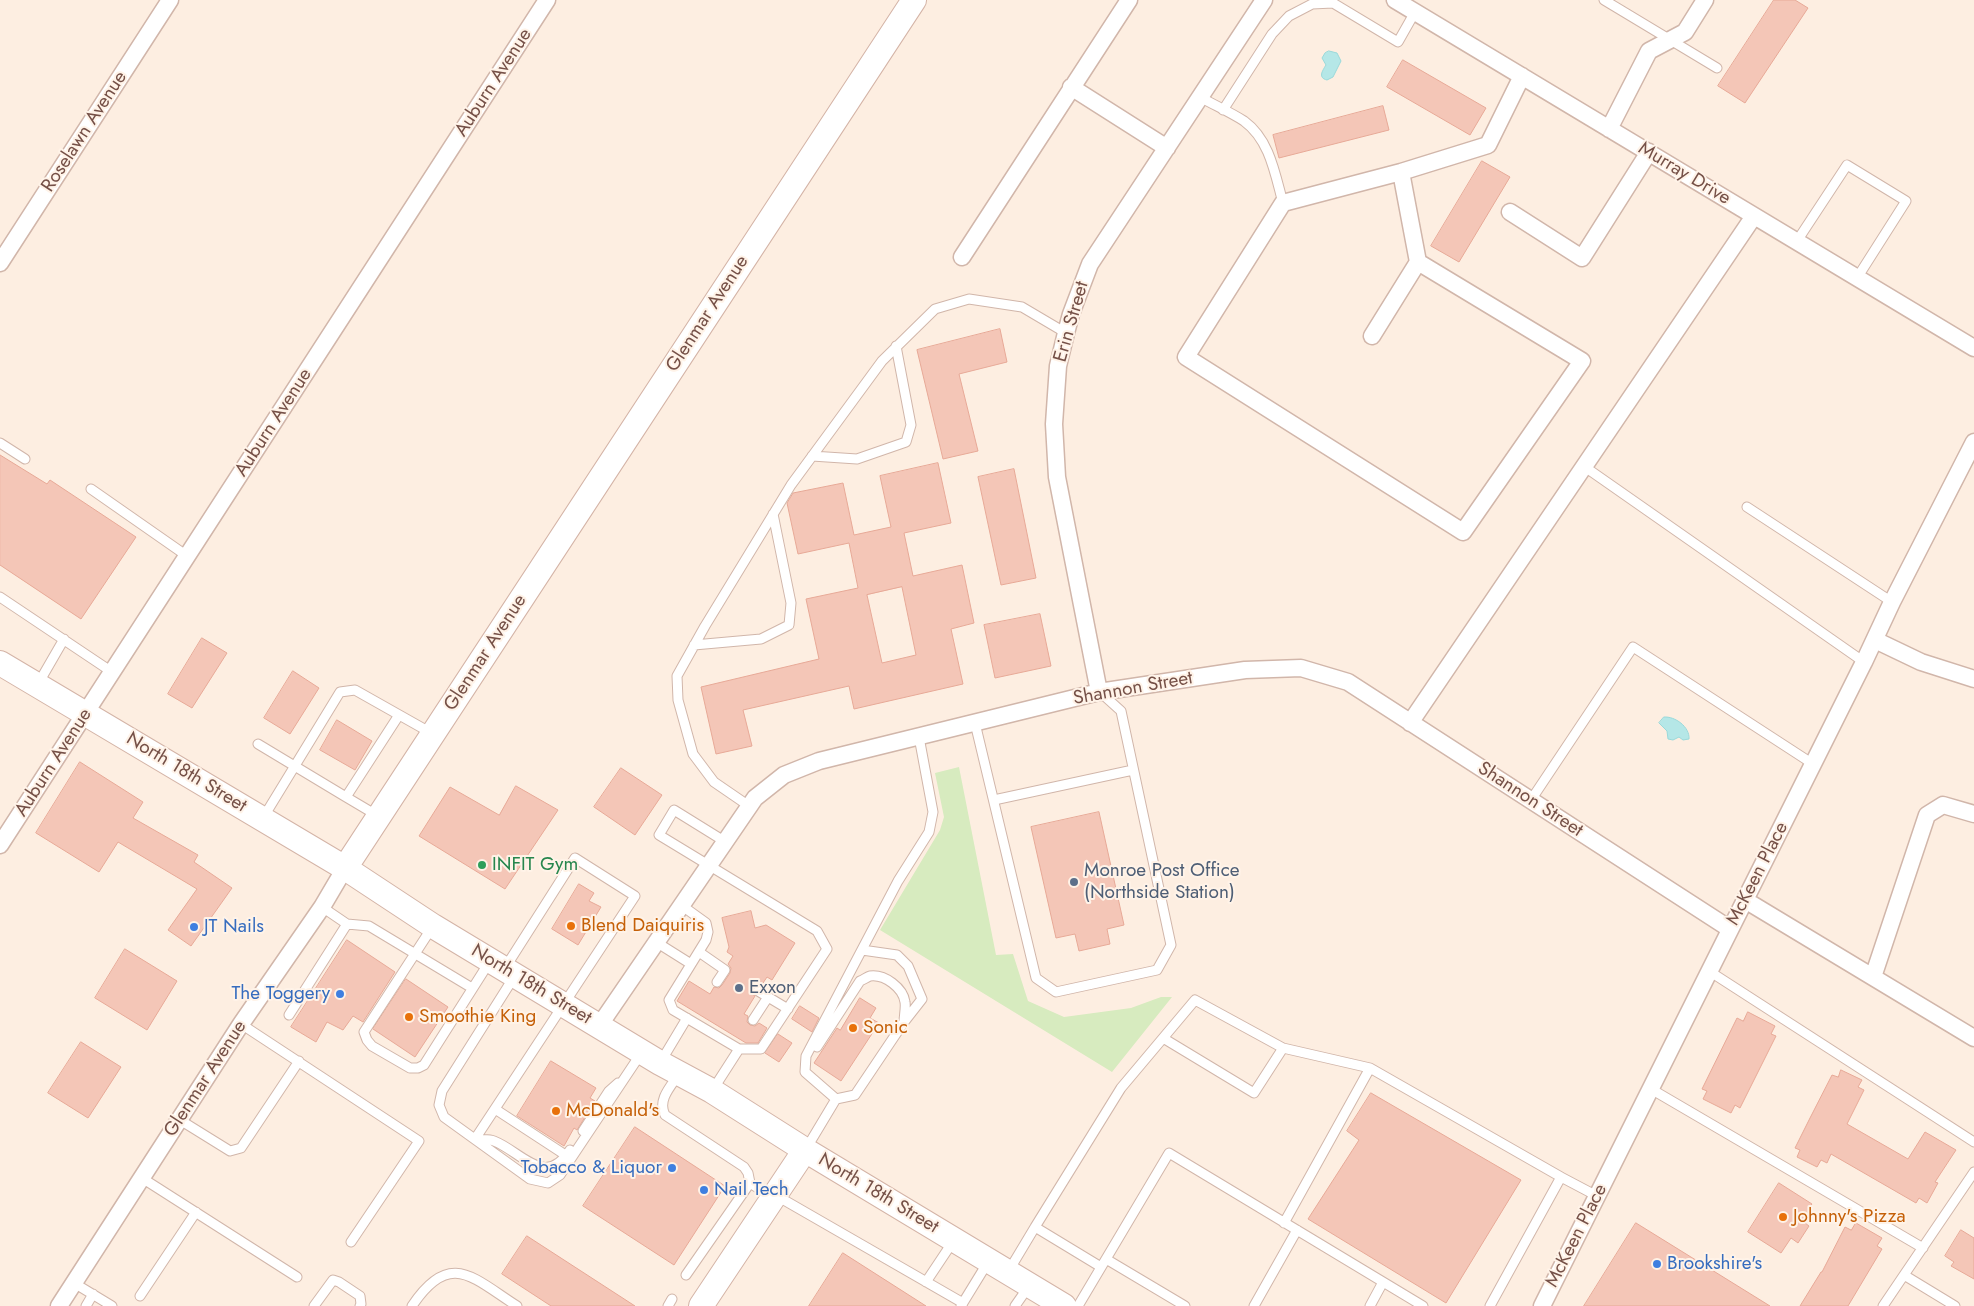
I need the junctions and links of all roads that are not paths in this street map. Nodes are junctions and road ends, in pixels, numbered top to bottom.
1 (170, 0) edge
2 (547, 0) edge
3 (914, 0) edge
4 (1129, 0) edge
5 (1264, 0) edge
6 (1396, 0) edge
7 (1604, 0) edge
8 (1705, 0) edge
9 (1416, 12) junction
10 (1670, 40) junction
11 (1717, 68) dead end
12 (1522, 76) junction
13 (1071, 87) junction
14 (1200, 97) junction
15 (1224, 110) junction
16 (1609, 129) junction
17 (1167, 148) junction
18 (1649, 152) junction
19 (1401, 172) junction
20 (1284, 203) junction
21 (1510, 212) dead end
22 (1754, 216) junction
23 (1797, 241) junction
24 (962, 256) dead end
25 (1418, 262) junction
26 (0, 264) edge
27 (1857, 278) junction
28 (1066, 333) junction
29 (1372, 336) dead end
30 (896, 346) junction
31 (1974, 348) edge
32 (1974, 442) edge
33 (0, 443) edge
34 (812, 456) junction
35 (25, 459) dead end
36 (1586, 467) junction
37 (1968, 469) edge
38 (91, 490) dead end
39 (1747, 507) dead end
40 (773, 514) junction
41 (187, 556) junction
42 (1, 599) edge
43 (1892, 602) junction
44 (64, 639) junction
45 (1875, 640) junction
46 (694, 645) junction
47 (1864, 662) junction
48 (0, 663) edge
49 (112, 672) junction
50 (1974, 679) edge
51 (37, 685) junction
52 (1100, 692) junction
53 (86, 714) junction
54 (399, 715) junction
55 (975, 723) junction
56 (1410, 723) junction
57 (433, 734) junction
58 (919, 736) junction
59 (258, 744) dead end
60 (1813, 764) junction
61 (295, 766) junction
62 (1134, 770) junction
63 (346, 797) junction
64 (994, 800) junction
65 (1531, 800) junction
66 (749, 806) junction
67 (1974, 814) edge
68 (378, 816) junction
69 (262, 819) junction
70 (724, 841) junction
71 (0, 845) edge
72 (708, 866) junction
73 (345, 868) junction
74 (1745, 900) junction
75 (681, 905) junction
76 (322, 906) junction
77 (347, 924) junction
78 (433, 926) junction
79 (1730, 929) junction
80 (656, 942) junction
81 (862, 950) junction
82 (699, 952) junction
83 (416, 953) junction
84 (691, 964) junction
85 (503, 968) junction
86 (1709, 971) junction
87 (1872, 977) junction
88 (717, 982) dead end
89 (472, 988) junction
90 (758, 991) dead end
91 (768, 997) junction
92 (565, 1005) junction
93 (788, 1009) junction
94 (289, 1014) dead end
95 (700, 1014) dead end
96 (753, 1020) dead end
97 (691, 1021) junction
98 (904, 1022) junction
99 (241, 1024) junction
100 (599, 1026) junction
101 (1163, 1038) junction
102 (1974, 1038) edge
103 (741, 1040) dead end
104 (737, 1048) junction
105 (1282, 1048) junction
106 (299, 1062) junction
107 (660, 1063) junction
108 (806, 1066) junction
109 (1370, 1068) junction
110 (1651, 1089) junction
111 (712, 1091) junction
112 (836, 1099) junction
113 (495, 1109) junction
114 (180, 1120) junction
115 (475, 1139) junction
116 (1974, 1142) edge
117 (805, 1150) junction
118 (569, 1157) junction
119 (1974, 1172) edge
120 (1561, 1177) junction
121 (142, 1178) junction
122 (750, 1183) junction
123 (774, 1196) junction
124 (1597, 1196) junction
125 (196, 1212) junction
126 (1284, 1223) junction
127 (1035, 1227) junction
128 (1297, 1230) junction
129 (954, 1239) junction
130 (351, 1242) dead end
131 (1923, 1248) junction
132 (1106, 1259) junction
133 (998, 1266) junction
134 (1101, 1267) junction
135 (686, 1275) dead end
136 (1904, 1275) junction
137 (297, 1277) dead end
138 (926, 1282) junction
139 (1383, 1282) junction
140 (74, 1283) junction
141 (1030, 1286) junction
142 (93, 1294) junction
143 (140, 1296) dead end
144 (962, 1304) edge
145 (59, 1306) edge
146 (86, 1306) edge
147 (112, 1306) edge
148 (314, 1306) edge
149 (360, 1306) edge
150 (412, 1306) edge
151 (517, 1306) edge
152 (701, 1306) edge
153 (1016, 1306) edge
154 (1064, 1306) edge
155 (1078, 1306) edge
156 (1186, 1306) edge
157 (1254, 1306) edge
158 (1370, 1306) edge
159 (1423, 1306) edge
160 (1490, 1306) edge
161 (1542, 1306) edge
162 (1883, 1306) edge
163 (1955, 1306) edge

1 - 26 street, Roselawn Avenue
2 - 41 street, Auburn Avenue
3 - 57 street, Glenmar Avenue
4 - 13 street
5 - 14 street, Erin Street
6 - 9 street, Murray Drive
7 - 10 lane
8 - 10 street
9 - 12 street, Murray Drive
9 - 15 lane
10 - 11 lane
10 - 16 street
12 - 16 street, Murray Drive
12 - 19 street
13 - 17 street
13 - 24 street
14 - 15 lane
14 - 17 street, Erin Street
15 - 20 lane
16 - 18 street, Murray Drive
17 - 28 street, Erin Street
18 - 21 street
18 - 22 street, Murray Drive
19 - 20 street
19 - 25 street
20 - 25 street
22 - 23 street, Murray Drive
22 - 36 street
23 - 27 street, Murray Drive
23 - 27 lane
25 - 29 street
27 - 31 street, Murray Drive
28 - 30 lane
28 - 52 street, Erin Street
30 - 34 lane
30 - 34 lane
32 - 37 street, McKeen Place
33 - 35 lane
34 - 40 lane
36 - 47 lane
36 - 56 street
37 - 43 street, McKeen Place
38 - 41 lane
39 - 43 lane
40 - 46 lane
40 - 46 lane
41 - 49 street, Auburn Avenue
42 - 44 lane
43 - 45 street, McKeen Place
44 - 49 lane
44 - 51 lane
45 - 47 street, McKeen Place
45 - 50 street
46 - 66 lane
47 - 60 street, McKeen Place
48 - 51 street, North 18th Street
49 - 53 street, Auburn Avenue
51 - 53 street, North 18th Street
52 - 55 street, Shannon Street
52 - 56 street, Shannon Street
52 - 62 lane
53 - 69 street, North 18th Street
53 - 71 street, Auburn Avenue
54 - 57 lane
54 - 61 lane
54 - 63 lane
55 - 58 street, Shannon Street
55 - 64 lane
56 - 65 street, Shannon Street
57 - 68 street, Glenmar Avenue
58 - 66 street, Shannon Street
58 - 81 lane
59 - 61 lane
60 - 65 lane
60 - 74 street, McKeen Place
61 - 63 lane
61 - 69 lane
62 - 64 lane
62 - 64 lane
63 - 68 lane
65 - 79 street, Shannon Street
66 - 70 street, Shannon Street
67 - 87 street
68 - 73 street, Glenmar Avenue
69 - 73 street, North 18th Street
70 - 72 street, Shannon Street
70 - 72 lane
72 - 75 street, Shannon Street
72 - 93 lane
73 - 76 street, Glenmar Avenue
73 - 78 street, North 18th Street
74 - 79 street, McKeen Place
74 - 87 street
75 - 80 street, Shannon Street
75 - 82 lane
76 - 77 lane
76 - 99 street, Glenmar Avenue
77 - 83 lane
77 - 94 lane
78 - 83 lane
78 - 85 street, North 18th Street
79 - 86 street, McKeen Place
80 - 84 lane
80 - 100 street, Shannon Street
81 - 98 lane
81 - 108 lane
82 - 84 lane
82 - 88 lane
83 - 89 lane
83 - 89 lane
84 - 97 lane
85 - 89 lane
85 - 92 street, North 18th Street
85 - 92 lane
85 - 115 lane
86 - 110 street, McKeen Place
86 - 116 lane
87 - 102 street
90 - 91 lane
91 - 93 lane
91 - 96 lane
92 - 100 street, North 18th Street
92 - 113 lane
93 - 104 lane
95 - 97 lane
97 - 104 lane
97 - 107 lane
98 - 108 lane
98 - 112 lane
99 - 106 lane
99 - 114 street, Glenmar Avenue
100 - 107 street, North 18th Street
101 - 105 lane
101 - 105 lane
101 - 127 lane
103 - 104 lane
104 - 111 lane
105 - 109 lane
106 - 114 lane
106 - 130 lane
107 - 111 street, North 18th Street
107 - 118 lane
107 - 122 lane
108 - 112 lane
109 - 120 lane
109 - 126 lane
110 - 124 street, McKeen Place
110 - 131 lane
111 - 117 street, North 18th Street
112 - 117 lane
113 - 115 lane
113 - 118 lane
114 - 121 street, Glenmar Avenue
115 - 118 lane
115 - 118 lane
117 - 123 street
117 - 129 street, North 18th Street
119 - 131 lane
120 - 124 lane
120 - 160 lane
121 - 125 lane
121 - 140 street, Glenmar Avenue
122 - 123 lane
122 - 135 lane
123 - 138 lane
123 - 152 street
124 - 161 street, McKeen Place
125 - 137 lane
125 - 143 lane
126 - 128 lane
126 - 132 lane
127 - 133 lane
127 - 134 lane
128 - 139 lane
128 - 157 lane
129 - 133 street, North 18th Street
129 - 138 lane
131 - 136 lane
132 - 134 lane
132 - 156 lane
133 - 141 street, North 18th Street
133 - 144 lane
134 - 155 lane
136 - 162 lane
136 - 163 lane
138 - 144 lane
139 - 158 lane
139 - 159 lane
140 - 142 lane
140 - 145 street, Glenmar Avenue
141 - 153 lane
141 - 154 street, North 18th Street
142 - 146 lane
142 - 147 lane
148 - 149 lane
150 - 151 lane

